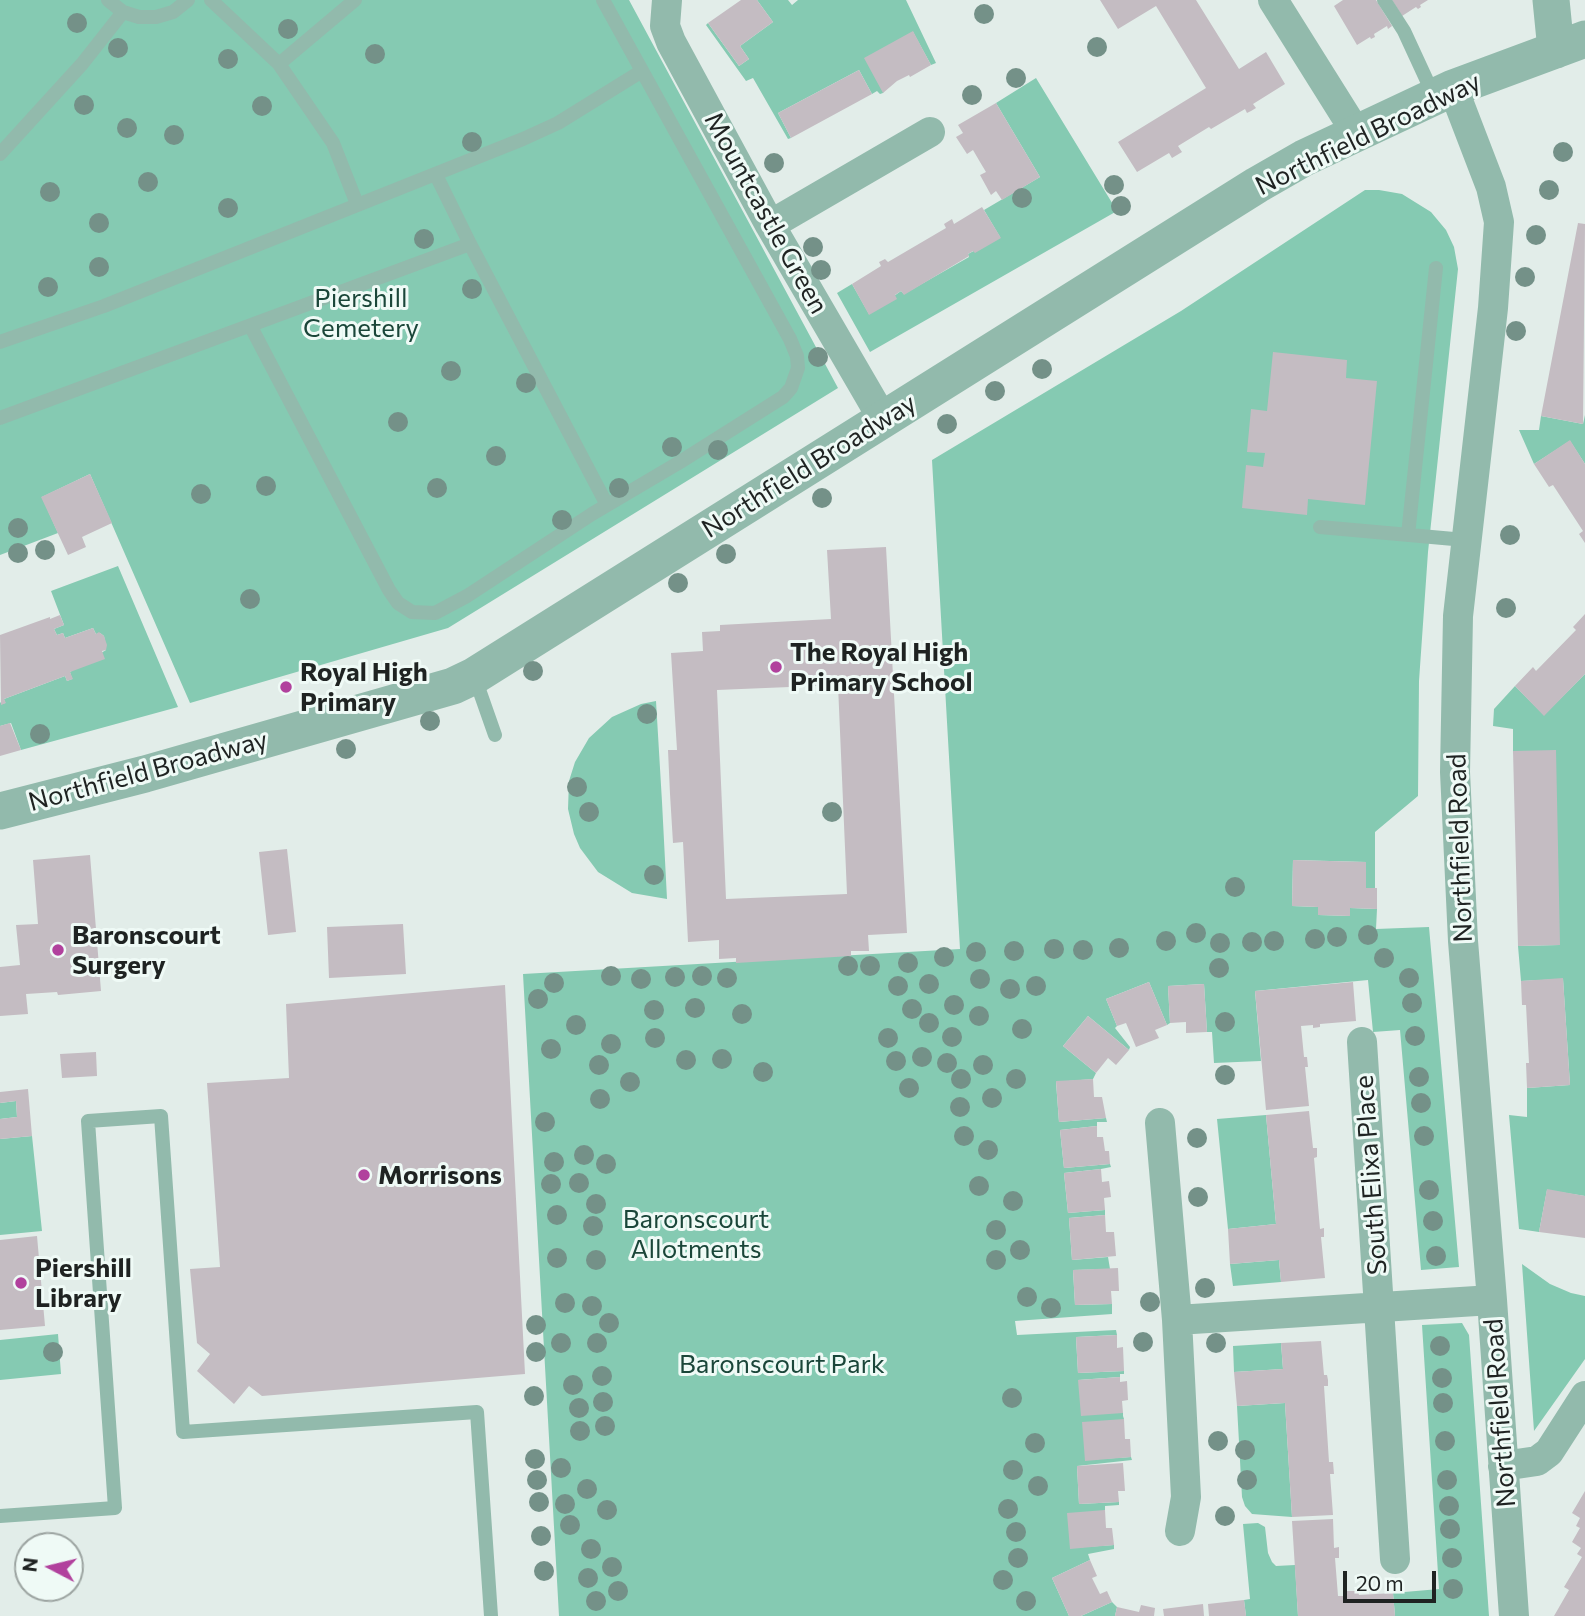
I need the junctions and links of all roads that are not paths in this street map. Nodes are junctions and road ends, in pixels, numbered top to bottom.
1 (107, 0) edge
2 (188, 0) edge
3 (211, 0) edge
4 (355, 0) edge
5 (603, 0) edge
6 (667, 0) edge
7 (1273, 0) edge
8 (1384, 0) edge
9 (1552, 0) edge
10 (123, 12) junction
11 (1570, 44) edge
12 (279, 64) junction
13 (642, 71) junction
14 (1444, 93) junction
15 (930, 132) dead end
16 (1357, 134) junction
17 (0, 154) edge
18 (436, 175) junction
19 (357, 204) junction
20 (770, 225) junction
21 (470, 244) junction
22 (1436, 268) dead end
23 (251, 327) junction
24 (0, 342) edge
25 (0, 418) edge
26 (884, 421) junction
27 (607, 505) junction
28 (1320, 527) dead end
29 (1408, 535) junction
30 (1465, 540) junction
31 (474, 676) junction
32 (495, 735) dead end
33 (0, 811) edge
34 (1363, 1042) dead end
35 (1160, 1123) dead end
36 (1492, 1300) junction
37 (1380, 1307) junction
38 (1177, 1320) junction
39 (1585, 1396) edge
40 (1503, 1466) junction
41 (0, 1516) edge
42 (1180, 1531) dead end
43 (1395, 1559) dead end
44 (491, 1616) edge
45 (1514, 1616) edge

1 - 10 lane
2 - 10 lane
3 - 12 lane
4 - 12 lane
5 - 13 lane
6 - 20 street, Mountcastle Green
7 - 16 street
8 - 14 lane
9 - 11 street
10 - 17 lane
11 - 14 street, Northfield Broadway
12 - 19 lane
13 - 18 lane
13 - 27 lane
14 - 16 street, Northfield Broadway
14 - 30 street, Northfield Road
15 - 20 street
16 - 26 street, Northfield Broadway
18 - 19 lane
18 - 21 lane
19 - 24 lane
20 - 26 street, Mountcastle Green
21 - 23 lane
21 - 27 lane
22 - 29 lane
23 - 25 lane
23 - 27 lane
26 - 31 street, Northfield Broadway
28 - 29 lane
29 - 30 lane
30 - 36 street, Northfield Road
31 - 32 lane
31 - 33 street, Northfield Broadway
34 - 37 street, South Elixa Place
35 - 38 street
36 - 37 street, South Elixa Place
36 - 40 street, Northfield Road
37 - 38 street, South Elixa Place
37 - 43 street, South Elixa Place
38 - 42 street
39 - 40 street
40 - 45 street, Northfield Road
41 - 44 lane

